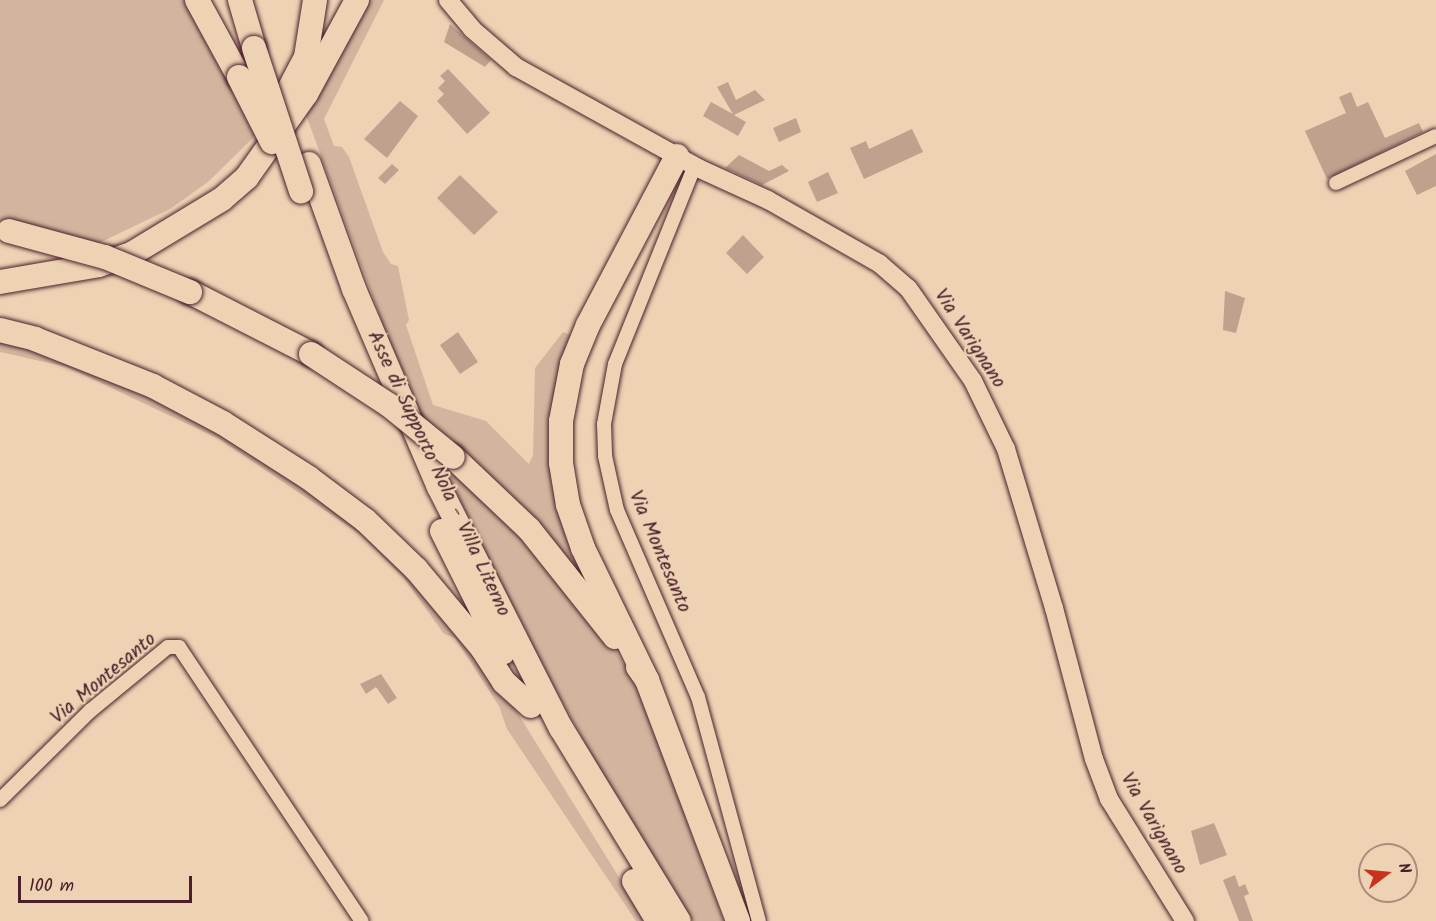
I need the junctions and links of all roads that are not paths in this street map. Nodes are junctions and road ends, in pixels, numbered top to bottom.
1 (197, 0) edge
2 (240, 0) edge
3 (258, 0) edge
4 (315, 0) edge
5 (357, 0) edge
6 (448, 0) edge
7 (262, 44) junction
8 (1436, 136) edge
9 (686, 161) junction
10 (1336, 183) dead end
11 (301, 191) junction
12 (4, 230) edge
13 (0, 272) edge
14 (0, 282) edge
15 (0, 330) edge
16 (647, 680) junction
17 (531, 706) junction
18 (0, 800) edge
19 (362, 921) edge
20 (658, 921) edge
21 (679, 921) edge
22 (738, 921) edge
23 (759, 921) edge
24 (1185, 921) edge

1 - 11 highway, bridge
2 - 7 highway, Asse di Supporto Nola - Villa Literno
3 - 7 highway, Asse di Supporto Nola - Villa Literno
4 - 13 highway
5 - 14 highway
6 - 9 street, Via Varignano
7 - 11 highway, Asse di Supporto Nola - Villa Literno, bridge
7 - 21 highway, Asse di Supporto Nola - Villa Literno
8 - 10 street
9 - 16 highway
9 - 23 street, Via Montesanto
9 - 24 street, Via Varignano
11 - 17 highway, Asse di Supporto Nola - Villa Literno
12 - 16 highway, bridge
15 - 17 highway
16 - 22 highway
17 - 20 highway, Asse di Supporto Nola - Villa Literno
18 - 19 street, Via Montesanto

